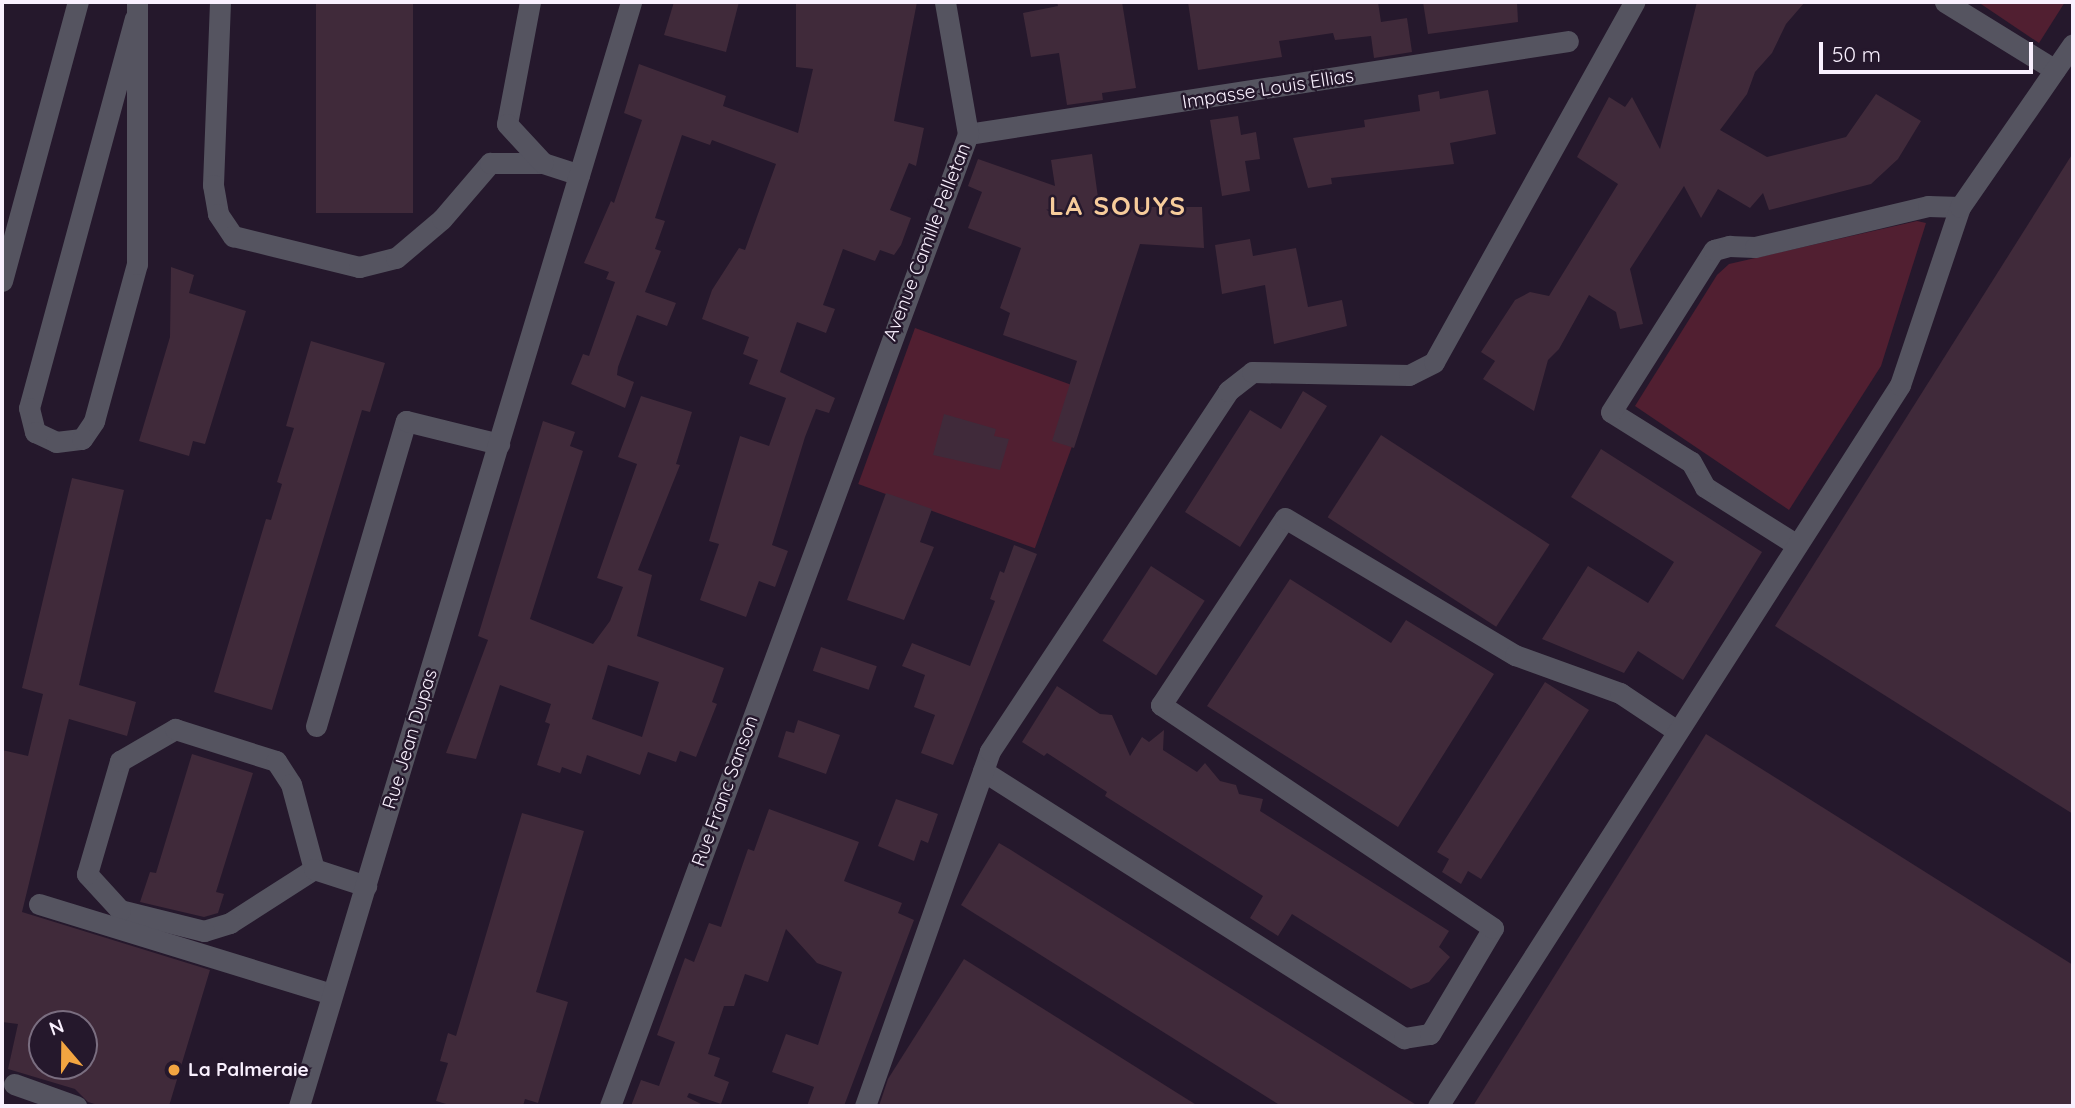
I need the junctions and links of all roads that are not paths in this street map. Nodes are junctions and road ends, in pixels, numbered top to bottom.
1 (78, 2) edge
2 (220, 2) edge
3 (530, 2) edge
4 (631, 2) edge
5 (945, 2) edge
6 (1634, 2) edge
7 (1945, 2) edge
8 (136, 10) edge
9 (1568, 41) dead end
10 (2073, 44) edge
11 (2055, 70) junction
12 (968, 134) junction
13 (543, 163) junction
14 (579, 175) junction
15 (1960, 207) junction
16 (2, 281) edge
17 (499, 444) junction
18 (840, 476) joint
19 (1797, 545) junction
20 (316, 726) dead end
21 (1677, 731) junction
22 (984, 771) junction
23 (314, 869) junction
24 (366, 886) junction
25 (39, 904) dead end
26 (331, 995) junction
27 (14, 1084) dead end
28 (76, 1106) edge
29 (299, 1106) edge
30 (610, 1106) edge
31 (865, 1106) edge
32 (1438, 1106) edge

1 - 16 street
2 - 13 street
3 - 13 street
4 - 14 street, Rue Jean Dupas
5 - 12 street, Avenue Camille Pelletan
6 - 22 street
7 - 11 street
8 - 8 street
9 - 12 street, Impasse Louis Ellias
10 - 11 street
11 - 15 street
12 - 18 street, Avenue Camille Pelletan
13 - 14 street
14 - 17 street, Rue Jean Dupas
15 - 19 street
15 - 19 street
17 - 20 street
17 - 24 street, Rue Jean Dupas
18 - 30 street, Rue Franc Sanson
19 - 21 street
21 - 22 street
21 - 32 street
22 - 31 street
23 - 23 street
23 - 24 street
24 - 26 street, Rue Jean Dupas
25 - 26 street
26 - 29 street, Rue Jean Dupas
27 - 28 street

